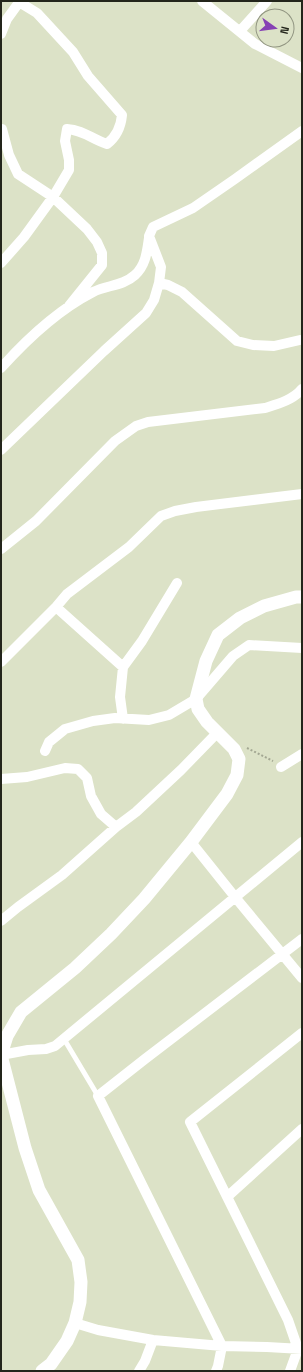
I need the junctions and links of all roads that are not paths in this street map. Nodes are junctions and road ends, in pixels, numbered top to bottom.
1 (19, 1) edge
2 (202, 1) edge
3 (267, 1) edge
4 (240, 31) junction
5 (1, 34) edge
6 (302, 68) edge
7 (1, 129) edge
8 (302, 131) edge
9 (52, 197) junction
10 (149, 236) junction
11 (1, 263) edge
12 (159, 283) junction
13 (69, 306) junction
14 (300, 340) dead end
15 (1, 368) edge
16 (302, 389) edge
17 (1, 450) edge
18 (302, 494) edge
19 (1, 549) edge
20 (177, 583) dead end
21 (302, 597) edge
22 (56, 607) junction
23 (302, 648) edge
24 (1, 662) edge
25 (123, 667) junction
26 (196, 699) junction
27 (123, 719) junction
28 (217, 733) junction
29 (45, 751) dead end
30 (302, 754) edge
31 (281, 767) road end
32 (1, 779) edge
33 (116, 827) junction
34 (191, 842) junction
35 (302, 842) edge
36 (235, 897) junction
37 (1, 921) edge
38 (302, 939) edge
39 (283, 954) junction
40 (302, 978) edge
41 (302, 1033) edge
42 (64, 1039) junction
43 (1, 1055) edge
44 (98, 1096) junction
45 (302, 1130) edge
46 (227, 1197) junction
47 (75, 1323) junction
48 (153, 1340) junction
49 (222, 1346) junction
50 (300, 1349) edge
51 (42, 1371) edge
52 (139, 1371) edge
53 (216, 1371) edge
54 (290, 1371) edge

1 - 5 street
1 - 9 street
2 - 4 street
3 - 4 street
4 - 6 street
7 - 9 street
8 - 10 street
9 - 11 street
9 - 13 street
10 - 12 street
10 - 13 street
12 - 14 street
12 - 17 street
13 - 15 street
16 - 19 street
18 - 22 street
20 - 25 street
21 - 26 street
22 - 24 street
22 - 25 street
23 - 26 street
25 - 27 street
26 - 27 street
26 - 28 street
27 - 29 street
28 - 33 street
28 - 34 street
30 - 31 street
32 - 33 street
33 - 37 street
34 - 36 street
34 - 43 street
35 - 36 street
36 - 39 street
36 - 42 street
38 - 39 street
39 - 40 street
39 - 44 street
41 - 46 street
42 - 43 street
42 - 44 lane
43 - 47 street
44 - 49 street
45 - 46 street
46 - 50 street
47 - 48 street
47 - 51 street
48 - 49 street
48 - 52 street
49 - 50 street
49 - 53 street
50 - 54 street

